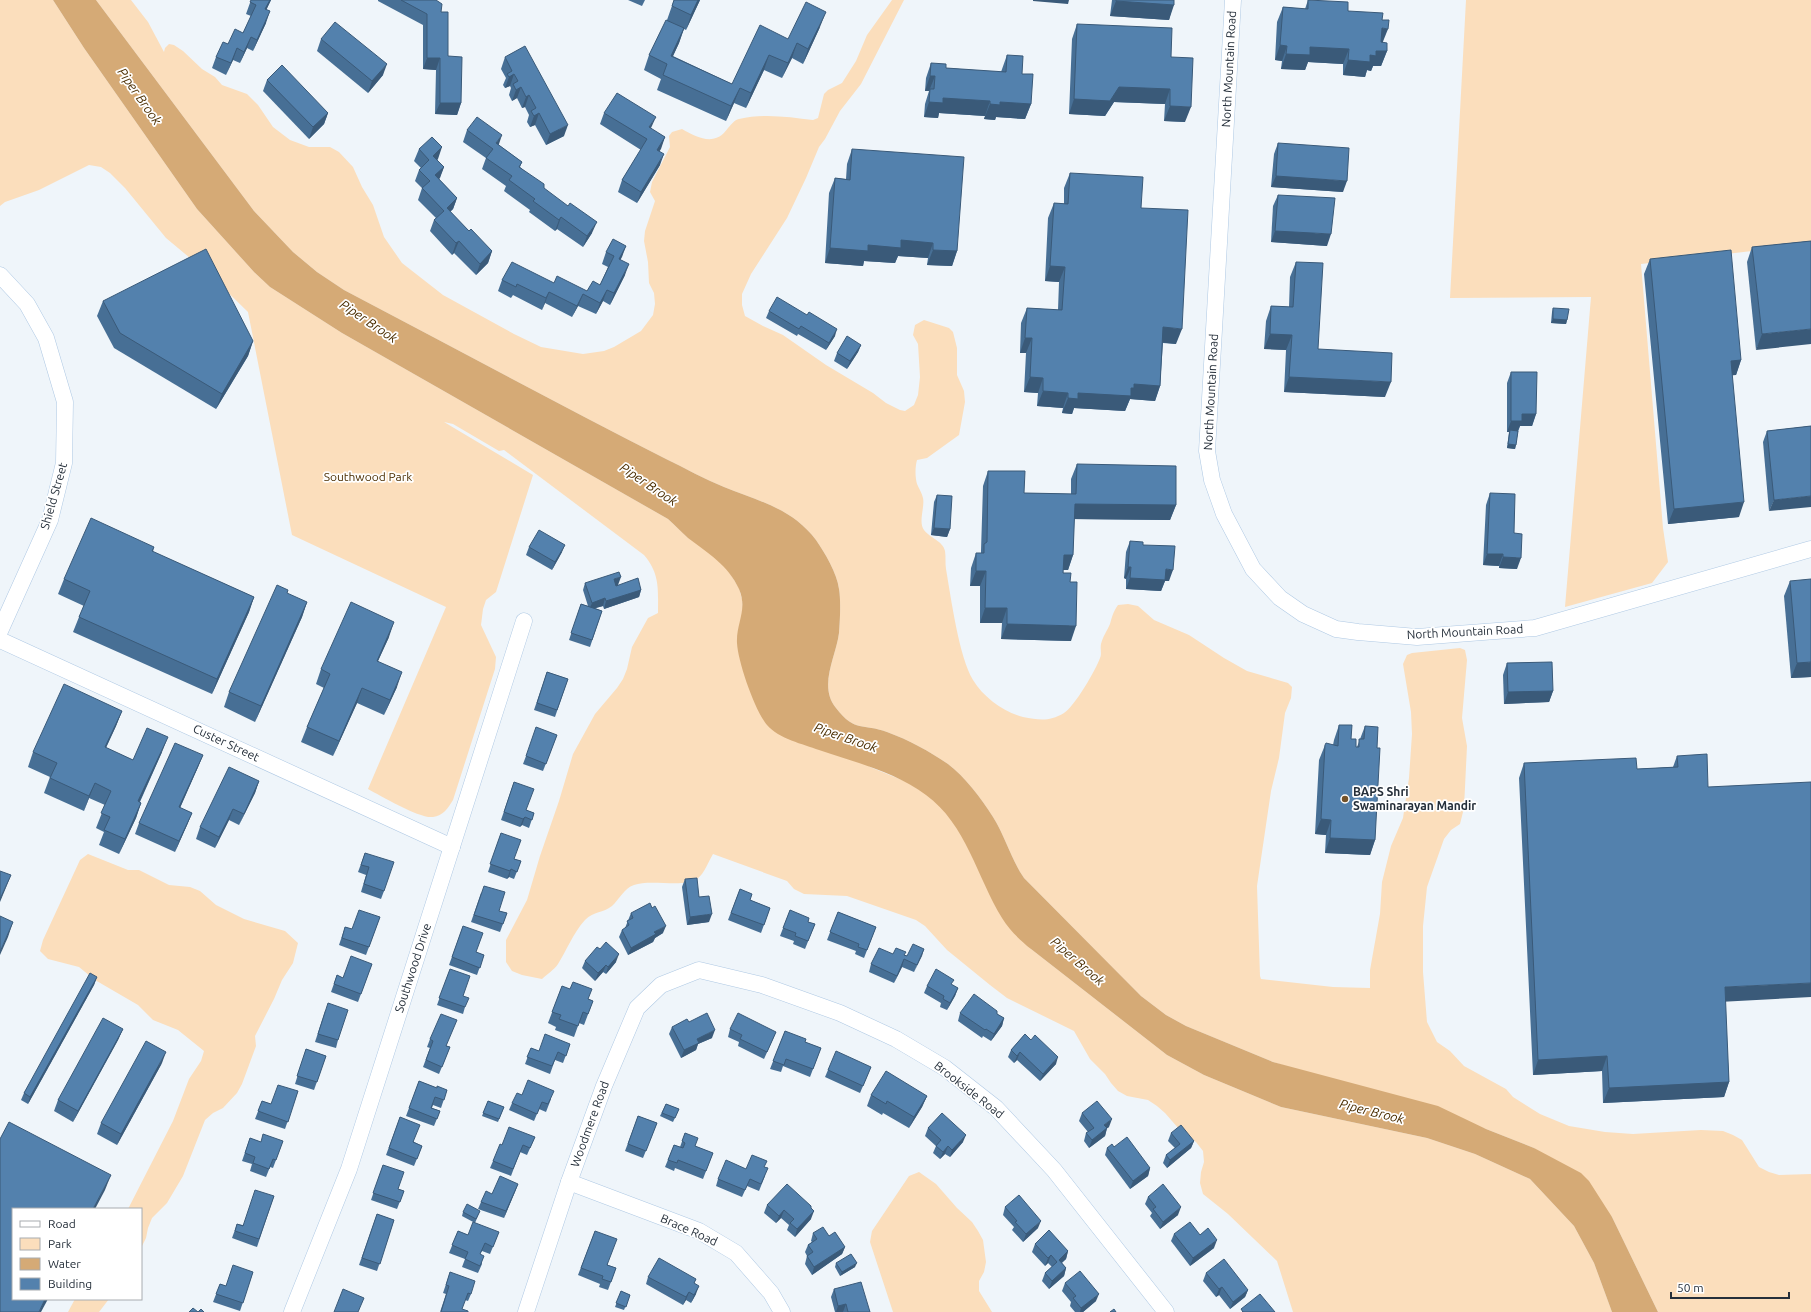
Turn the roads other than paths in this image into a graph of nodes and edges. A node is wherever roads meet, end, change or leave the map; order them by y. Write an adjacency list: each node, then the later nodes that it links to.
1 (1233, 0): 3 (street, North Mountain Road)
2 (0, 274): 5 (street, Shield Street)
3 (1811, 549)
4 (524, 621): 7 (street, Southwood Drive)
5 (0, 631)
6 (0, 640): 7 (street, Custer Street)
7 (452, 847): 10 (street, Southwood Drive)
8 (699, 970): 9 (street, Woodmere Road); 13 (street, Brookside Road)
9 (569, 1182): 11 (street, Woodmere Road); 12 (street, Brace Road)
10 (292, 1312)
11 (526, 1312)
12 (782, 1312)
13 (1166, 1312)

